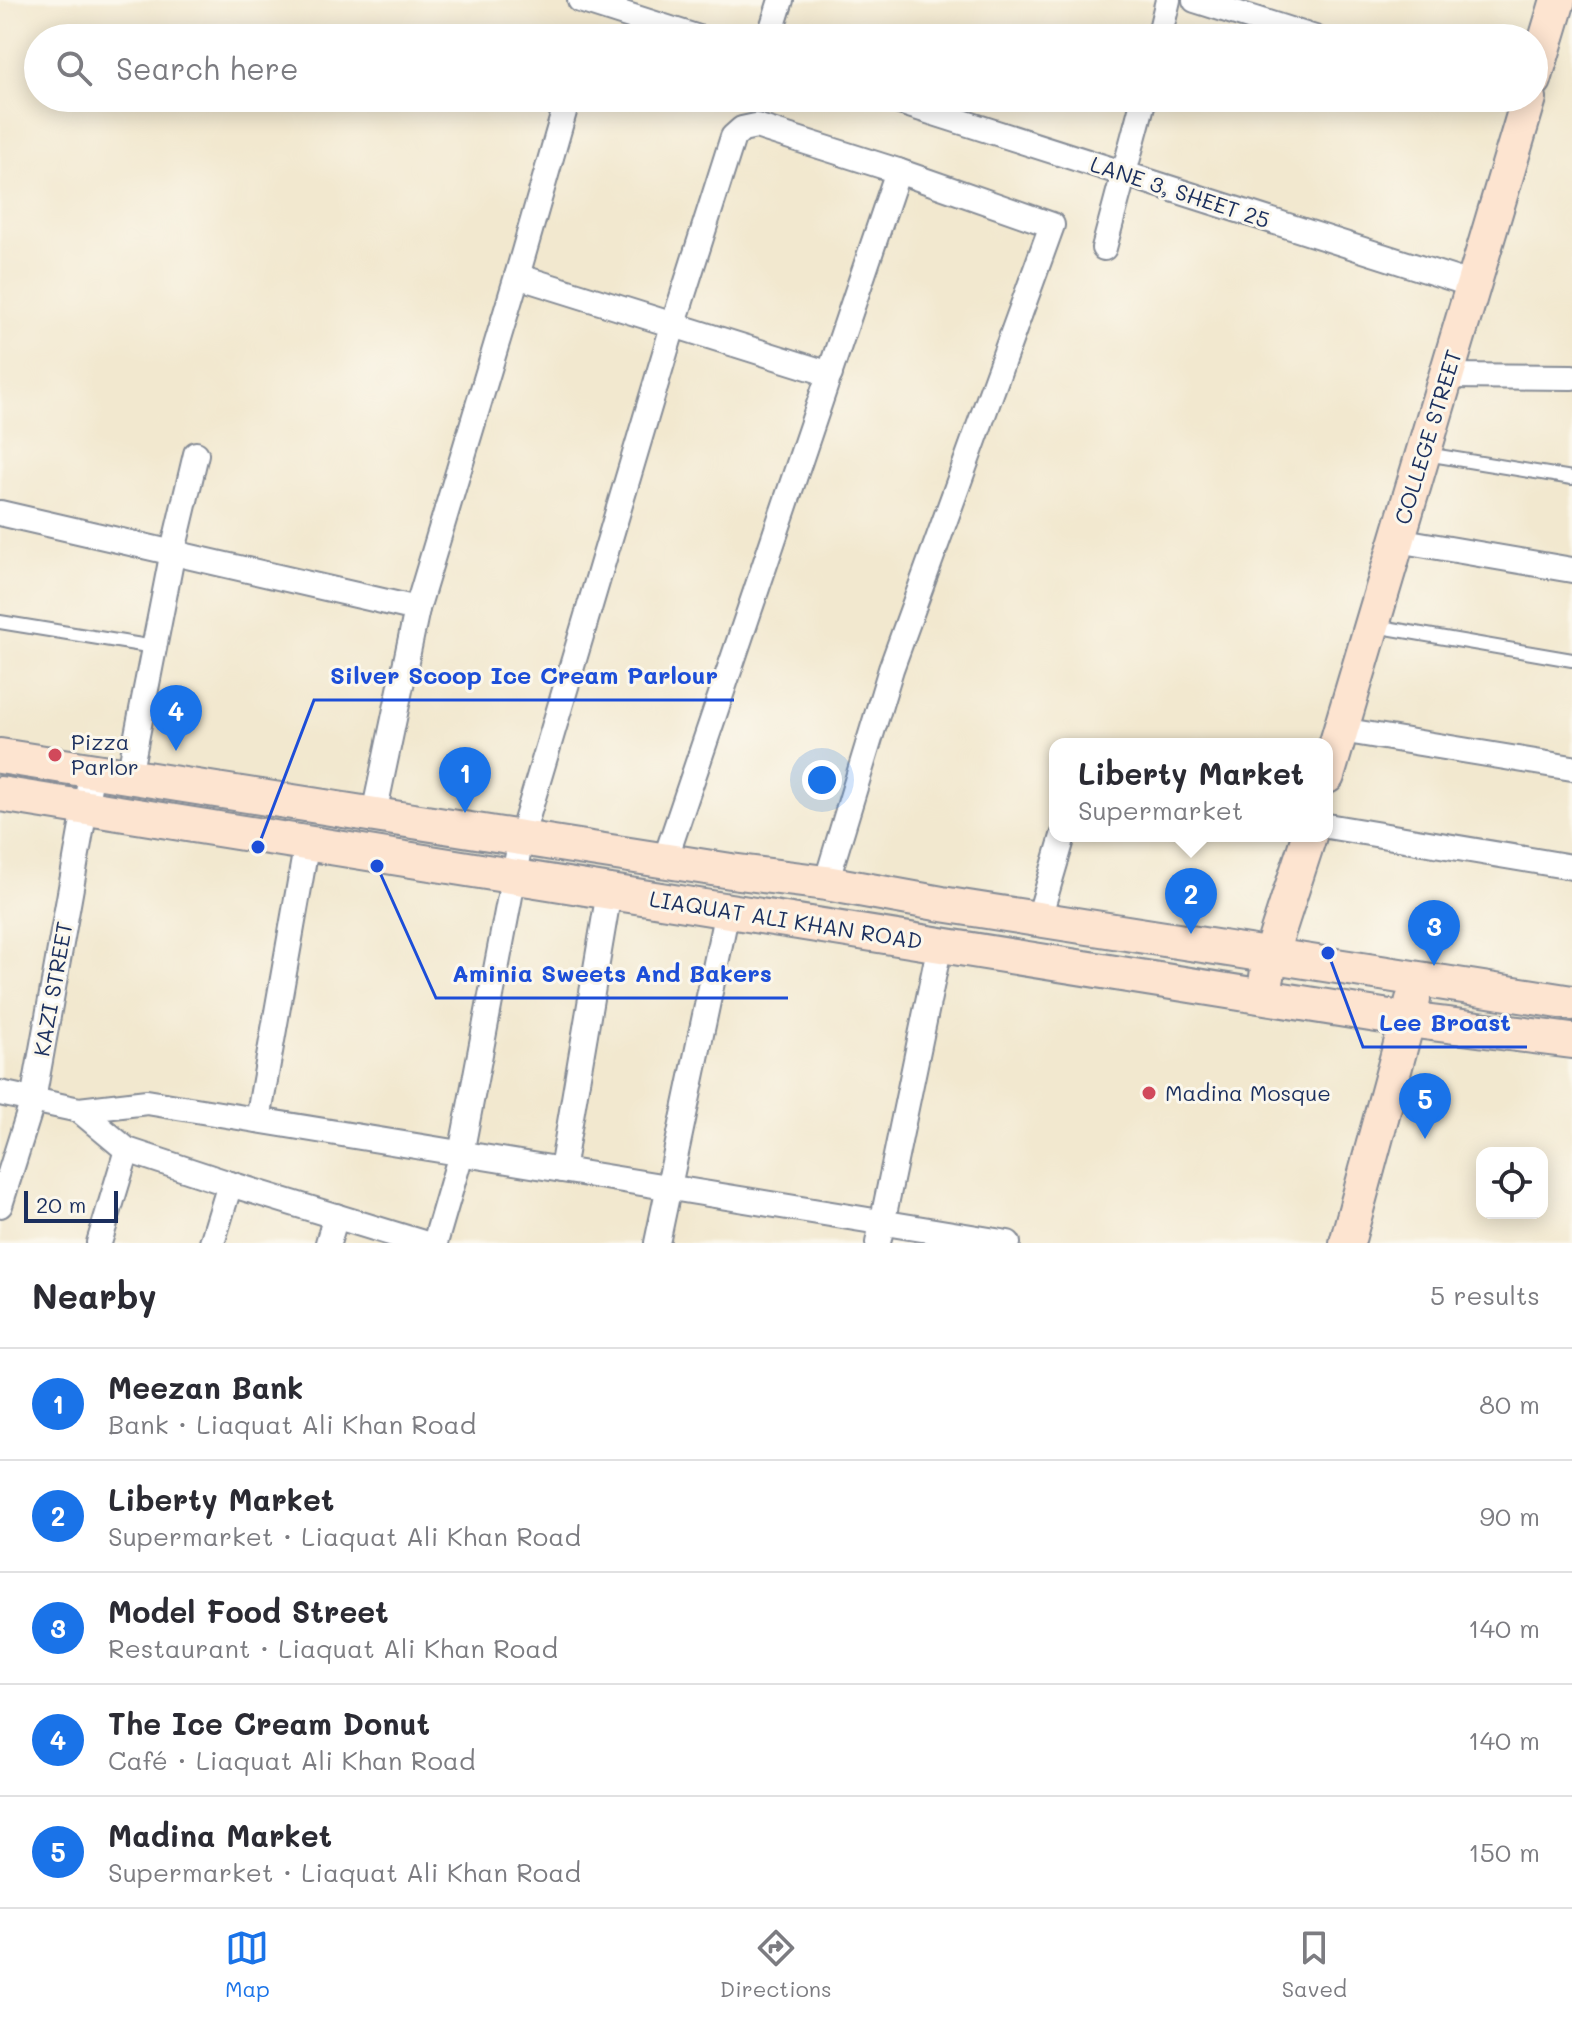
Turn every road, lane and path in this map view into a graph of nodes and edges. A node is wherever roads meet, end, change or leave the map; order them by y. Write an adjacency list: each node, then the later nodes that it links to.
1 (580, 0): 6 (street)
2 (781, 0): 7 (street)
3 (1168, 0): 8 (street)
4 (1195, 0): 9 (street)
5 (1561, 12): 10 (main road, COLLEGE STREET)
6 (655, 24)
7 (773, 24)
8 (1162, 24)
9 (1271, 24)
10 (1548, 40)
11 (564, 112): 18 (street)
12 (931, 112): 16 (street, LANE 3, SHEET 25)
13 (1140, 112): 16 (street)
14 (1519, 112): 19 (main road, COLLEGE STREET)
15 (898, 171): 20 (street); 21 (street); 53 (street)
16 (1125, 174): 17 (street); 19 (street, LANE 3, SHEET 25)
17 (1104, 248)
18 (517, 276): 20 (street); 31 (street)
19 (1473, 285): 22 (main road, COLLEGE STREET)
20 (673, 326): 21 (street); 46 (street)
21 (830, 374): 50 (street)
22 (1446, 376): 23 (street); 24 (main road, COLLEGE STREET)
23 (1572, 377)
24 (1423, 453): 26 (lane); 28 (main road, COLLEGE STREET)
25 (196, 454): 29 (street)
26 (1572, 478)
27 (0, 513): 29 (street)
28 (1397, 540): 30 (street); 33 (main road, COLLEGE STREET)
29 (173, 551): 31 (street); 34 (street)
30 (1572, 570)
31 (417, 609): 44 (street)
32 (0, 622): 34 (lane)
33 (1372, 625): 35 (lane); 36 (main road, COLLEGE STREET)
34 (154, 647): 41 (street)
35 (1572, 660)
36 (1341, 730): 38 (main road, COLLEGE STREET); 39 (street)
37 (0, 756): 40 (main road, LIAQUAT ALI KHAN ROAD)
38 (1333, 756)
39 (1572, 768)
40 (92, 770): 41 (main road, LIAQUAT ALI KHAN ROAD); 43 (street, KAZI STREET)
41 (129, 776): 44 (main road, LIAQUAT ALI KHAN ROAD)
42 (0, 794): 43 (main road, LIAQUAT ALI KHAN ROAD)
43 (85, 807): 47 (main road, LIAQUAT ALI KHAN ROAD); 65 (street, KAZI STREET)
44 (374, 814): 46 (main road, LIAQUAT ALI KHAN ROAD)
45 (1333, 827): 51 (street)
46 (521, 838): 50 (main road, LIAQUAT ALI KHAN ROAD); 52 (street)
47 (307, 842): 52 (main road, LIAQUAT ALI KHAN ROAD); 67 (street)
48 (1061, 842): 56 (street)
49 (1307, 842): 58 (main road)
50 (665, 860): 53 (main road, LIAQUAT ALI KHAN ROAD)
51 (1572, 867)
52 (515, 876): 54 (main road, LIAQUAT ALI KHAN ROAD); 69 (street)
53 (826, 883): 56 (main road, LIAQUAT ALI KHAN ROAD)
54 (609, 892): 55 (main road, LIAQUAT ALI KHAN ROAD); 70 (street)
55 (727, 911): 57 (main road, LIAQUAT ALI KHAN ROAD); 72 (street)
56 (1039, 918): 58 (main road, LIAQUAT ALI KHAN ROAD)
57 (940, 944): 60 (main road, LIAQUAT ALI KHAN ROAD); 75 (street)
58 (1270, 956): 59 (main road, LIAQUAT ALI KHAN ROAD); 60 (main road)
59 (1418, 979): 61 (main road, LIAQUAT ALI KHAN ROAD); 62 (main road)
60 (1264, 995): 62 (main road, LIAQUAT ALI KHAN ROAD)
61 (1572, 1003)
62 (1408, 1020): 63 (main road, LIAQUAT ALI KHAN ROAD); 83 (main road)
63 (1572, 1041)
64 (0, 1093): 65 (street)
65 (33, 1100): 66 (street); 73 (street, KAZI STREET)
66 (79, 1110): 67 (street); 68 (street)
67 (258, 1120): 69 (street)
68 (127, 1150): 71 (street); 76 (street)
69 (461, 1154): 70 (street); 80 (street)
70 (562, 1170): 72 (street)
71 (230, 1184): 74 (street); 77 (street)
72 (671, 1188): 75 (street); 81 (street)
73 (0, 1205)
74 (336, 1216): 78 (street); 79 (street)
75 (880, 1233): 82 (street)
76 (99, 1243)
77 (212, 1243)
78 (328, 1243)
79 (423, 1243)
80 (435, 1243)
81 (657, 1243)
82 (1008, 1243)
83 (1347, 1243)

